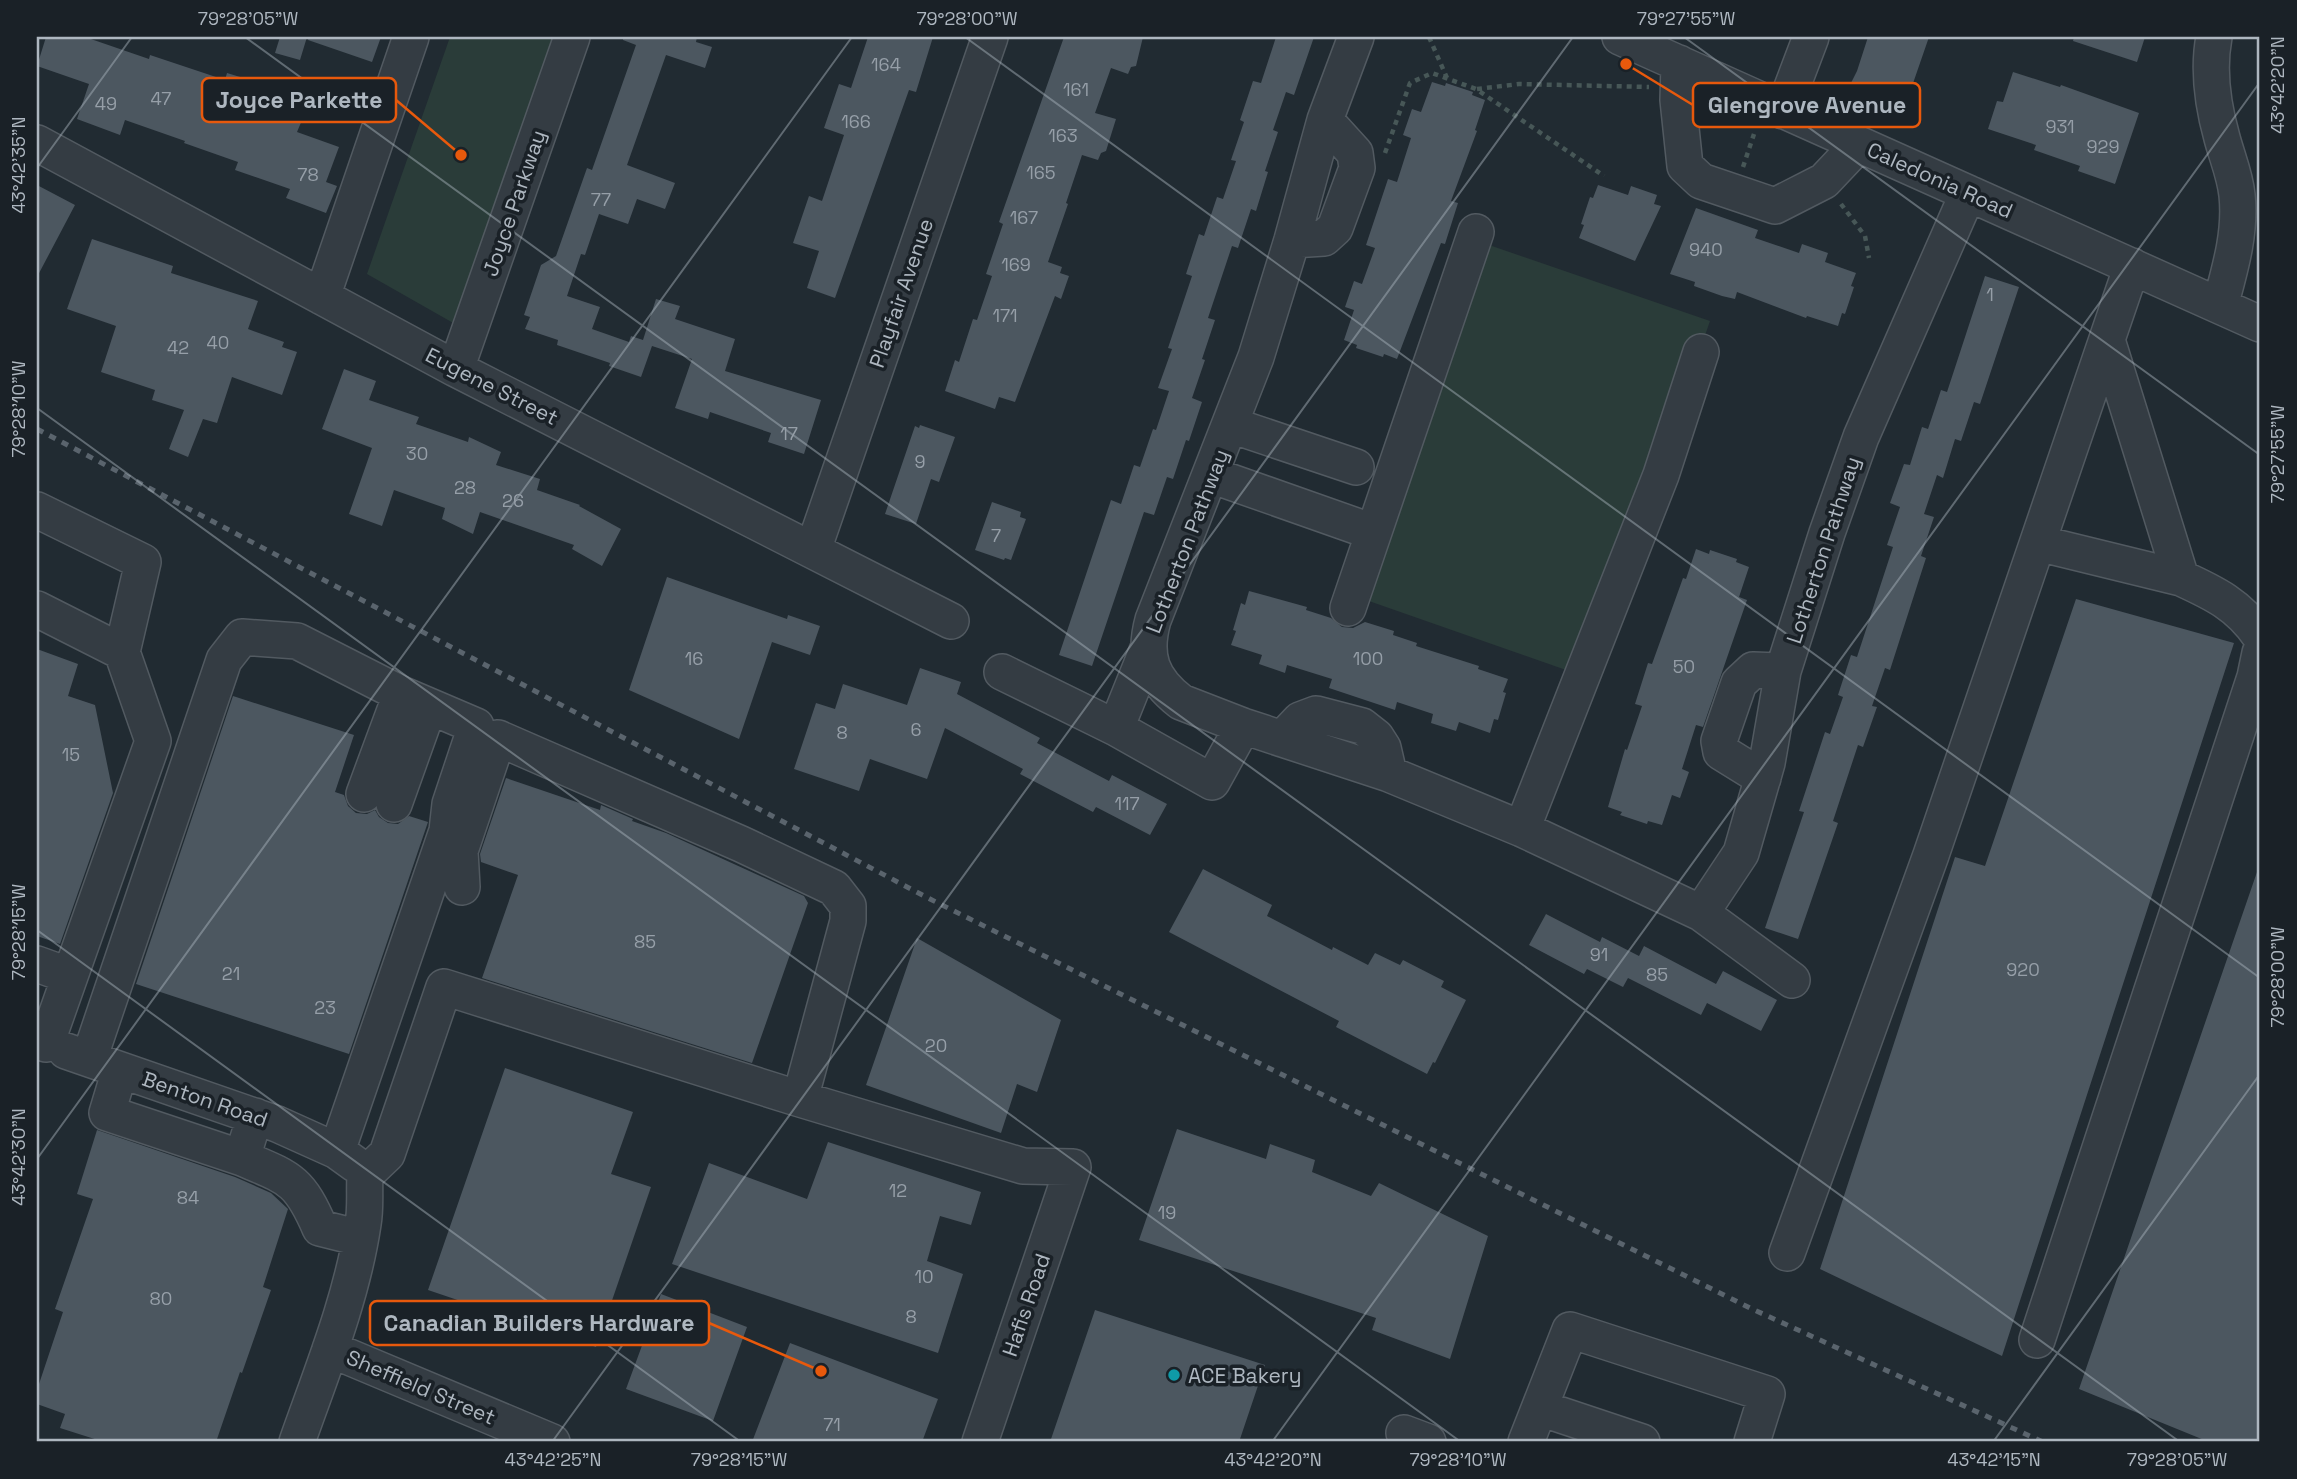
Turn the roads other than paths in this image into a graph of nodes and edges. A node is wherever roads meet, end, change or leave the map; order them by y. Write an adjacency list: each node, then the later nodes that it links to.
1 (411, 37): 15 (street)
2 (572, 37): 20 (street, Joyce Parkway)
3 (990, 37): 27 (street, Playfair Avenue)
4 (1356, 37): 21 (street, Lotherton Pathway)
5 (1620, 37): 8 (street, Caledonia Road)
6 (1811, 37): 9 (street)
7 (2214, 37): 16 (street)
8 (1679, 63): 9 (street, Caledonia Road); 11 (street)
9 (1783, 111): 11 (street, Caledonia Road)
10 (37, 143): 15 (street, Eugene Street)
11 (1859, 144): 12 (street, Caledonia Road)
12 (1968, 192): 14 (street, Caledonia Road); 36 (street, Lotherton Pathway)
13 (1476, 232): 25 (street)
14 (2132, 266): 16 (street, Caledonia Road); 18 (street)
15 (322, 297): 20 (street, Eugene Street)
16 (2220, 306): 17 (street, Caledonia Road)
17 (2260, 324)
18 (2107, 340): 26 (street); 28 (street)
19 (1702, 352): 43 (street)
20 (456, 369): 27 (street, Eugene Street)
21 (1231, 425): 22 (street); 23 (street, Lotherton Pathway)
22 (1356, 467)
23 (1211, 475): 25 (street); 33 (street, Lotherton Pathway)
24 (37, 510): 34 (street)
25 (1373, 532): 29 (street)
26 (2038, 543): 28 (street); 57 (street)
27 (813, 550): 31 (street, Eugene Street)
28 (2181, 578): 32 (street)
29 (1348, 608)
30 (37, 609): 34 (street)
31 (951, 621)
32 (2260, 636)
33 (1147, 651): 39 (street, Lotherton Pathway); 40 (street)
34 (121, 652): 47 (street)
35 (2260, 653): 58 (street)
36 (1783, 671): 41 (street, Lotherton Pathway); 41 (street)
37 (1002, 672): 40 (street)
38 (415, 700): 42 (street); 50 (street); 53 (street)
39 (1243, 726): 40 (street); 43 (street, Lotherton Pathway)
40 (1116, 728)
41 (1763, 778): 45 (street, Lotherton Pathway)
42 (379, 799)
43 (1522, 830): 45 (street, Lotherton Pathway)
44 (462, 887): 51 (street)
45 (1701, 913): 48 (street, Lotherton Pathway)
46 (37, 964): 47 (street)
47 (71, 975): 49 (street)
48 (1792, 981)
49 (41, 1042): 50 (street, Benton Road)
50 (104, 1064): 52 (street, Benton Road); 54 (street)
51 (800, 1099): 55 (street); 63 (street, Hafis Road)
52 (255, 1116): 53 (street, Benton Road); 54 (street)
53 (337, 1151): 55 (street, Benton Road)
54 (242, 1158): 56 (street)
55 (365, 1175): 56 (street)
56 (360, 1238): 59 (street)
57 (1787, 1253)
58 (2037, 1340)
59 (330, 1349): 61 (street); 62 (street, Sheffield Street)
60 (1539, 1408): 64 (street); 65 (street); 66 (street)
61 (297, 1442)
62 (552, 1442)
63 (979, 1442)
64 (1526, 1442)
65 (1642, 1442)
66 (1752, 1442)

